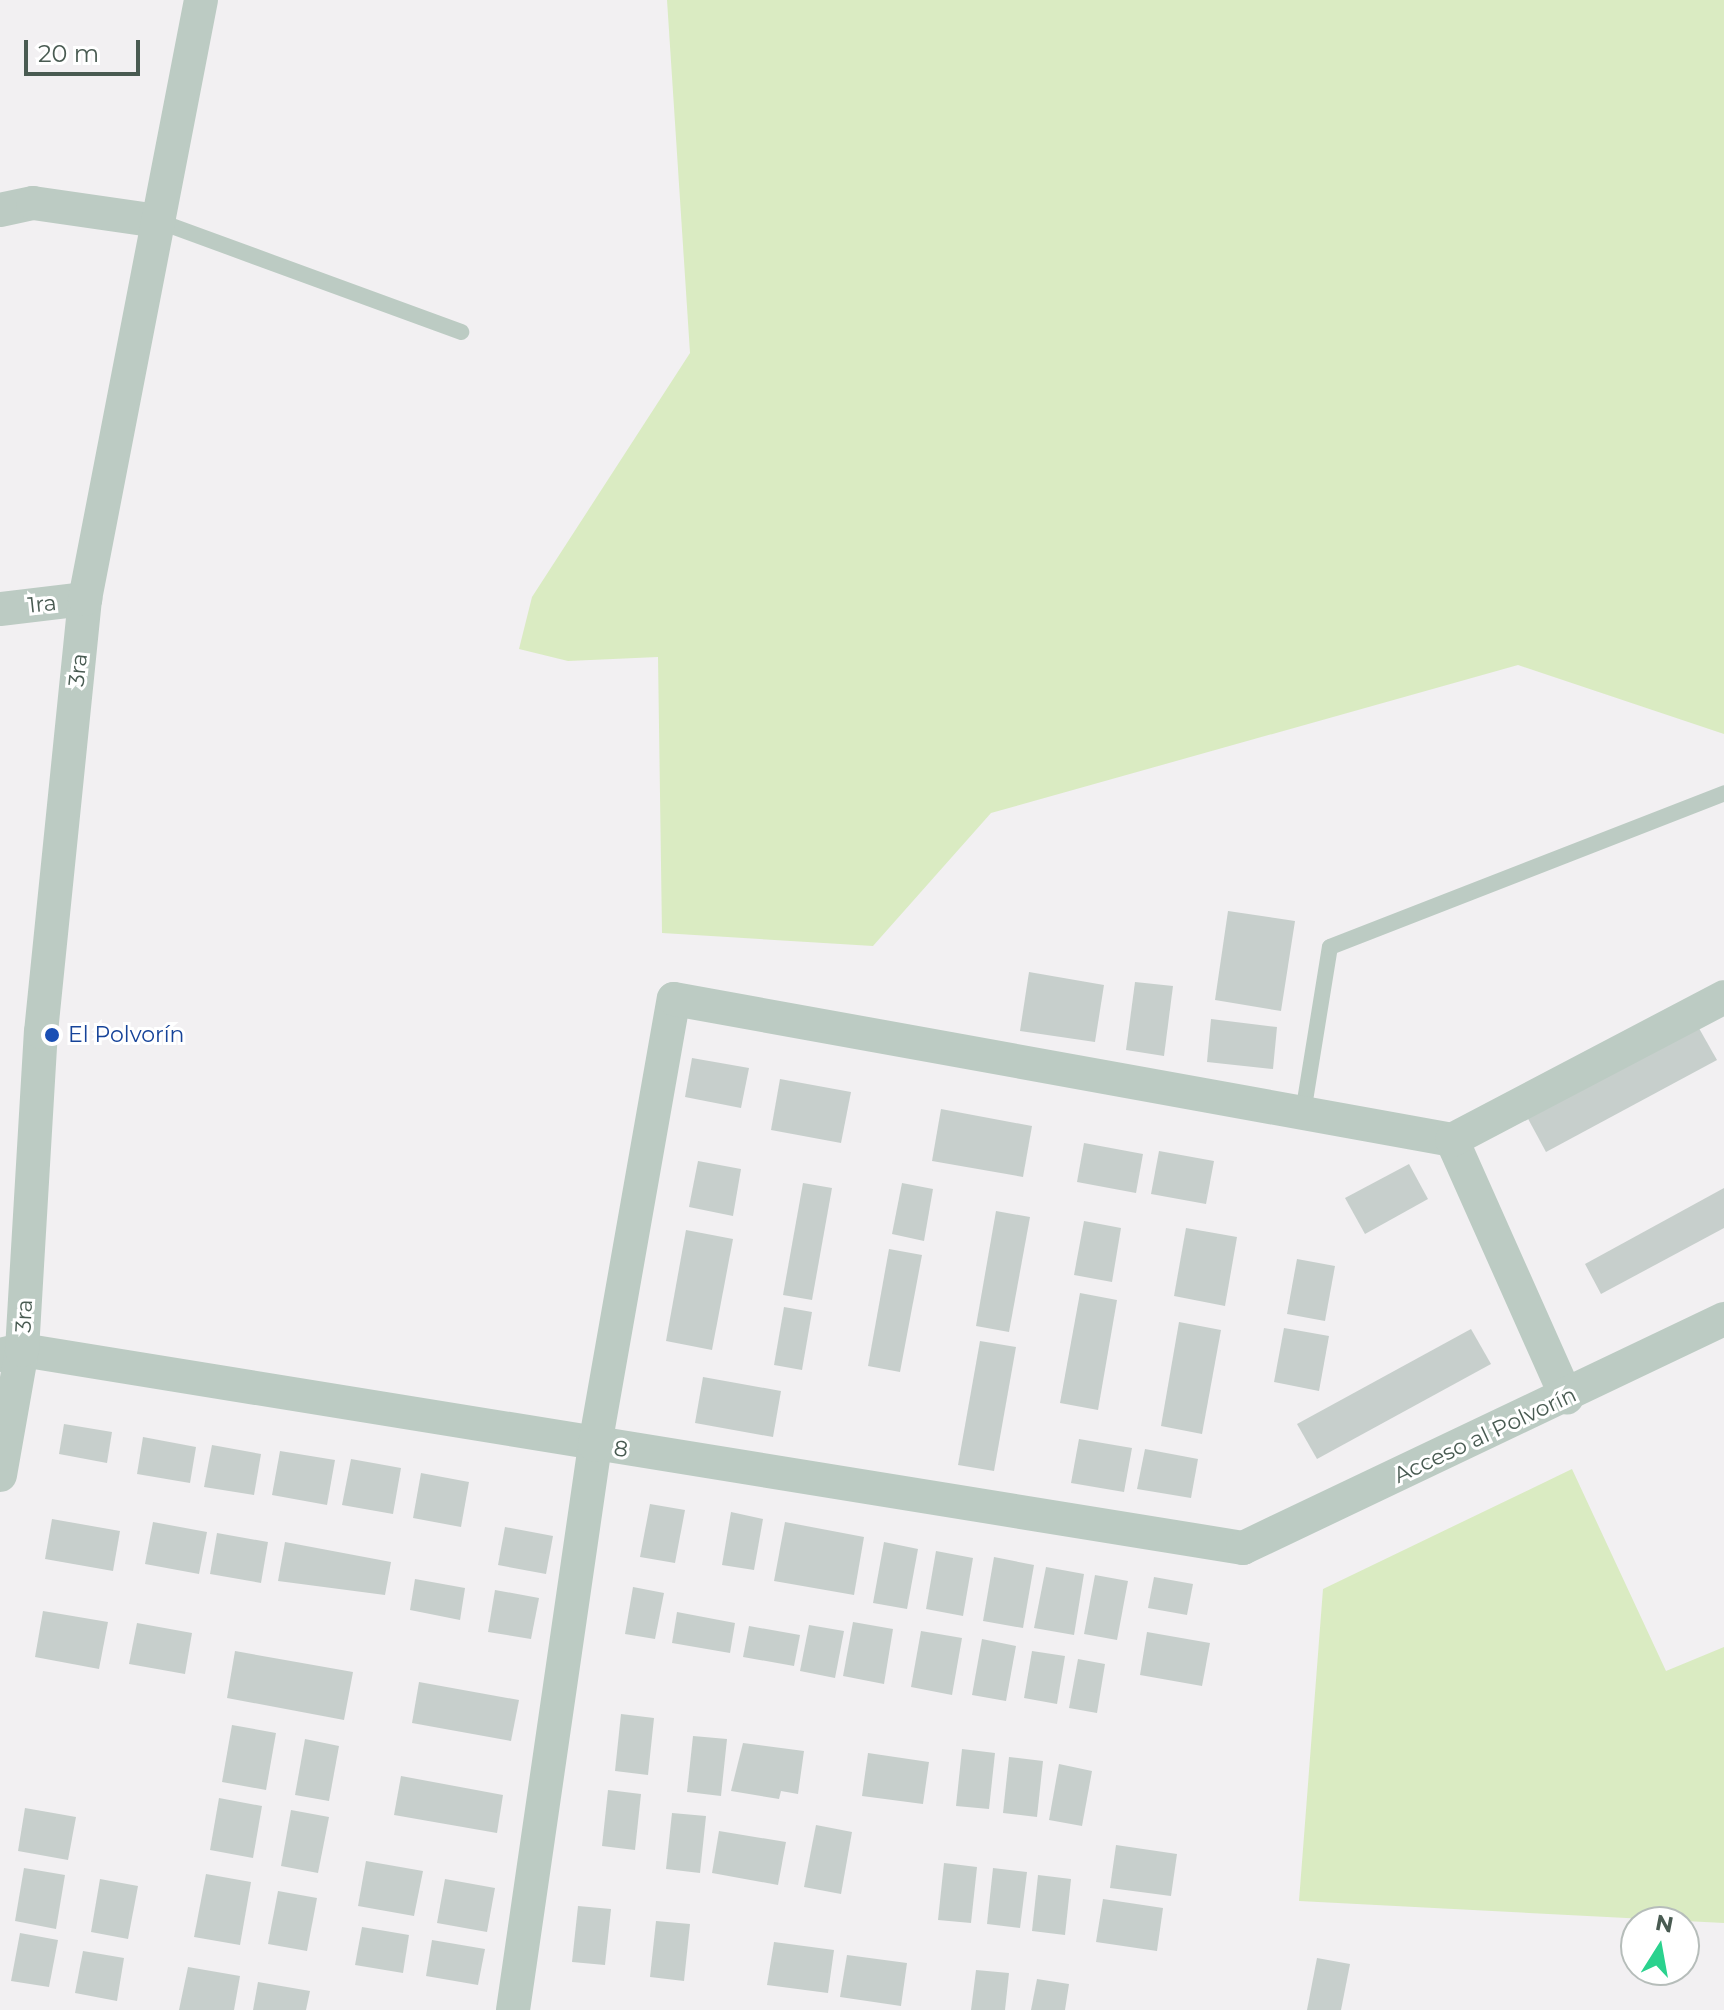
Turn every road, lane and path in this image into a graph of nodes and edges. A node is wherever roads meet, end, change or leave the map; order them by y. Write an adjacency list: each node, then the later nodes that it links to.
1 (201, 0): 3 (street, 3ra)
2 (0, 210): 3 (street)
3 (158, 221): 4 (lane); 5 (street, 3ra)
4 (461, 332)
5 (85, 599): 6 (street, 1ra); 12 (street, 3ra)
6 (0, 609)
7 (1724, 793): 9 (lane)
8 (1724, 997): 10 (street)
9 (1303, 1113): 10 (street); 14 (street)
10 (1452, 1140): 13 (street)
11 (1724, 1319): 13 (street, Acceso al Polvorín)
12 (11, 1353): 14 (street, 8); 15 (street)
13 (1567, 1398): 16 (street, Acceso al Polvorín)
14 (595, 1445): 16 (street, 8); 17 (street)
15 (0, 1475)
16 (1243, 1548)
17 (513, 2010)

